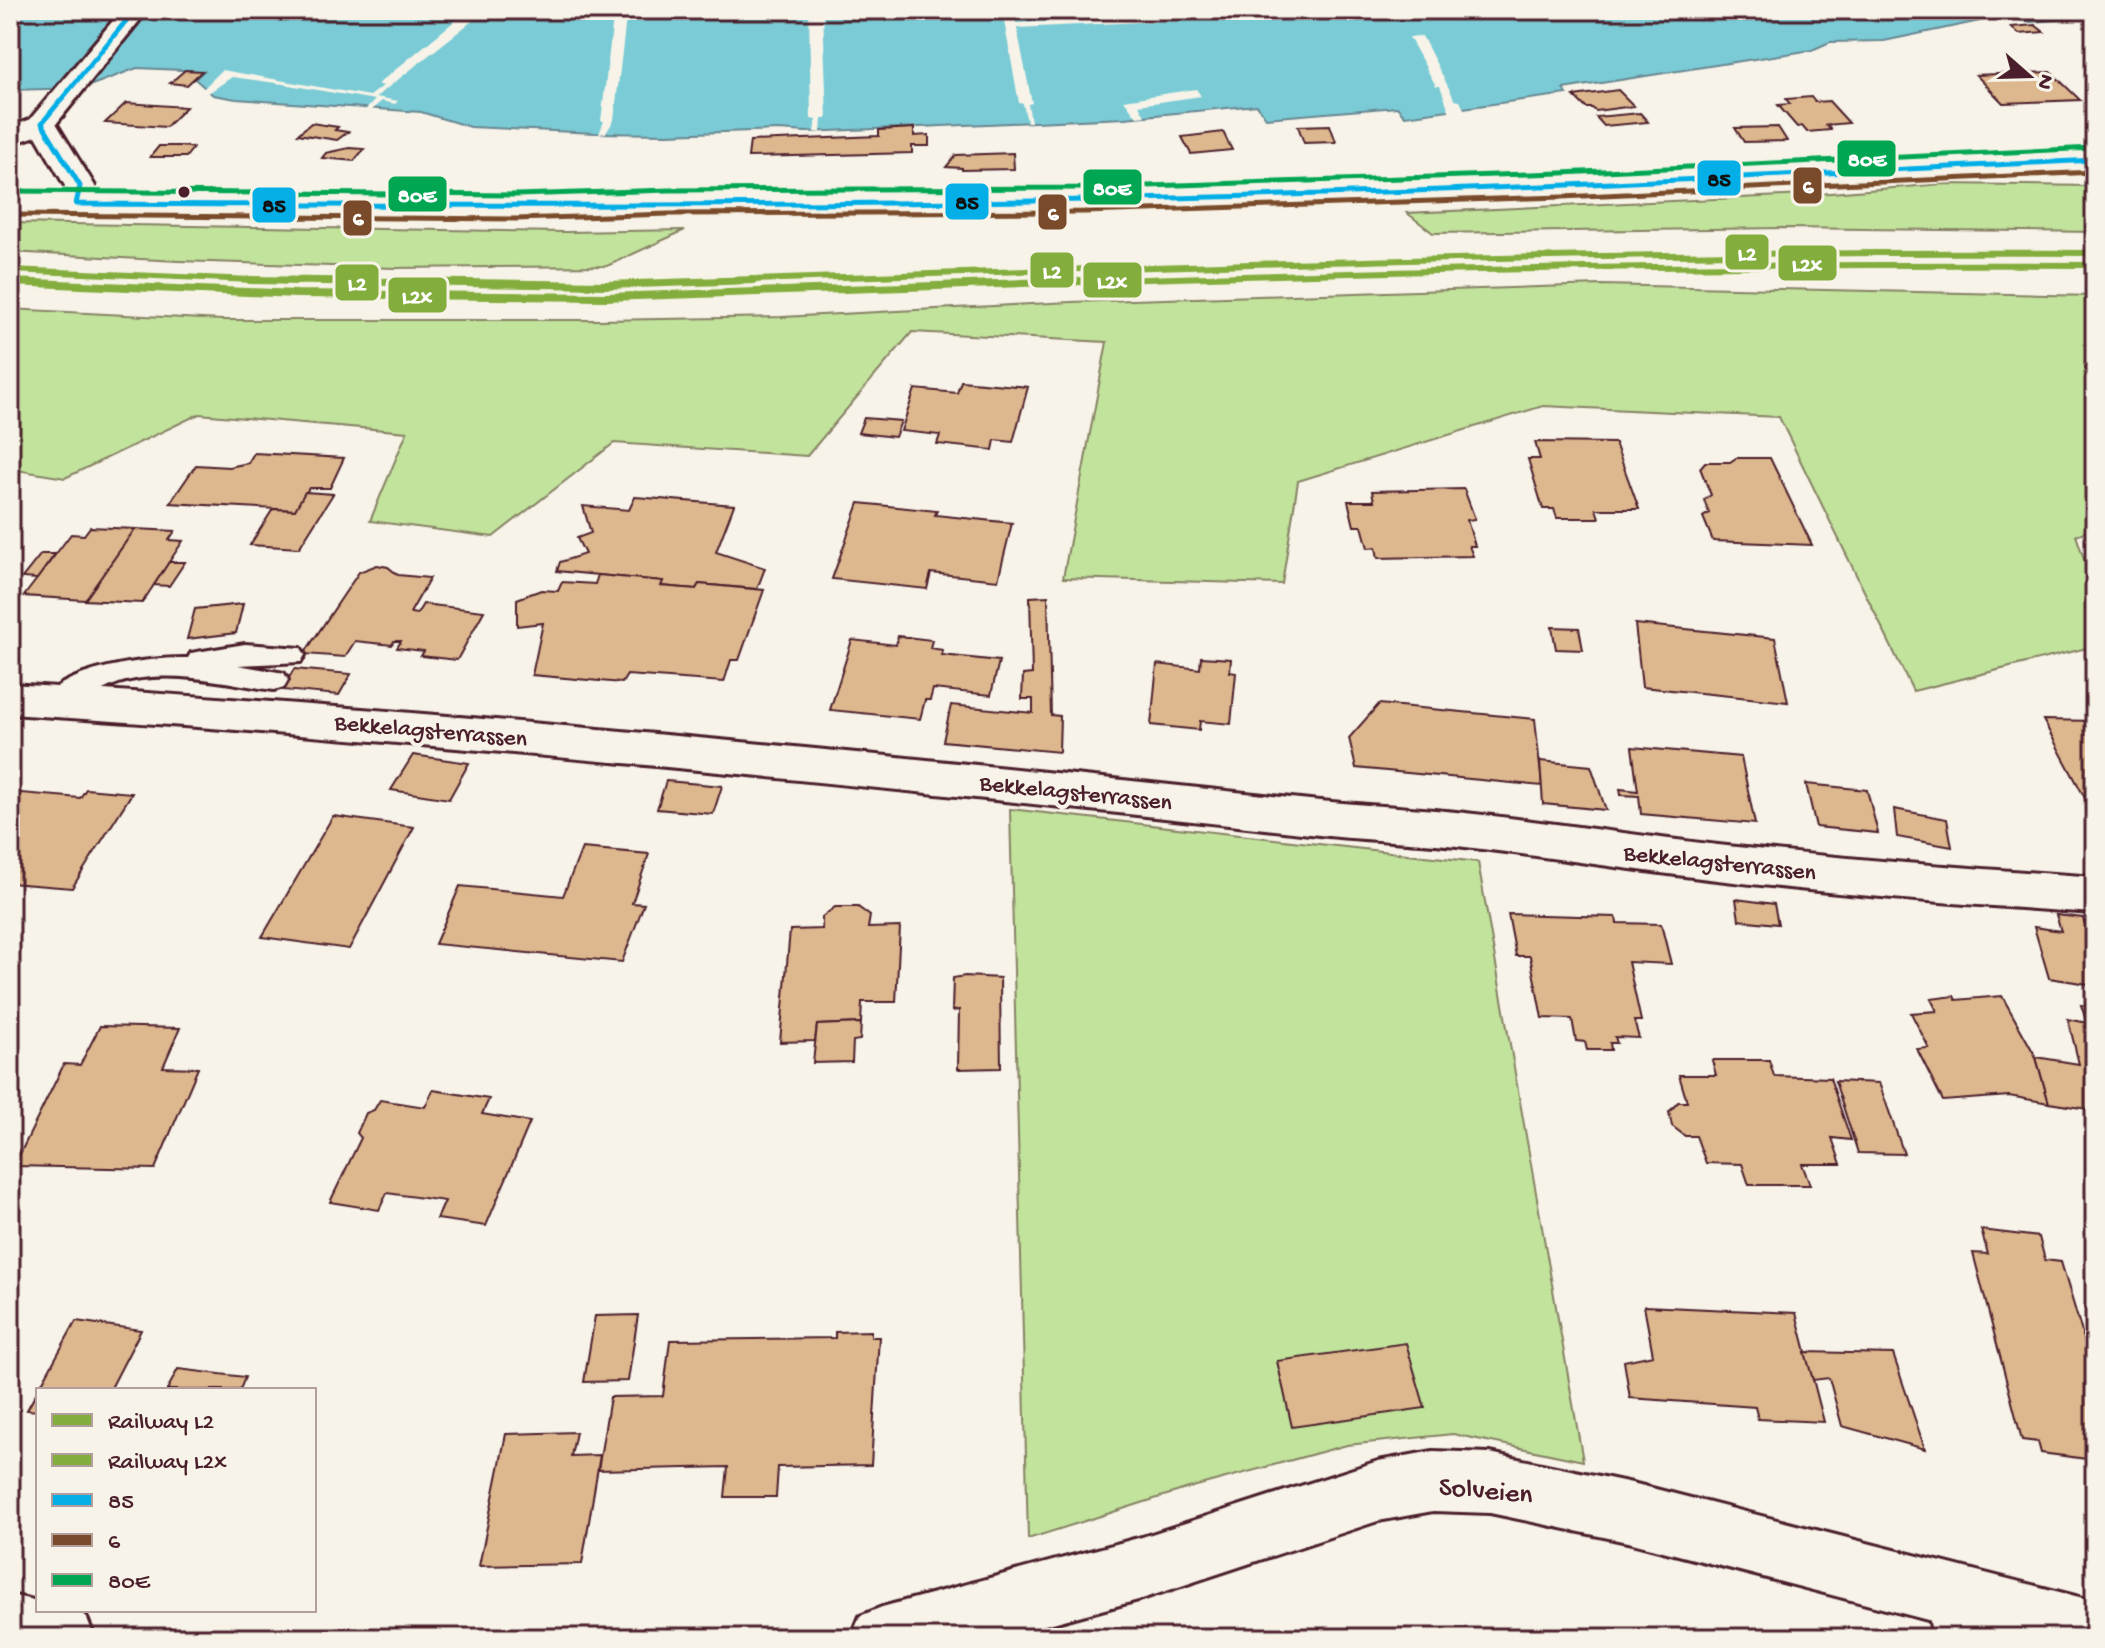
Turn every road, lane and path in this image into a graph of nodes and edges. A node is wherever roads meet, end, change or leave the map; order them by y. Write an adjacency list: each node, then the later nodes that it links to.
1 (135, 10): 2 (main road)
2 (48, 115): 3 (main road); 6 (main road)
3 (10, 137)
4 (2095, 160): 6 (main road)
5 (10, 184): 6 (main road)
6 (78, 195): 7 (main road)
7 (10, 203)
8 (291, 655): 9 (lane)
9 (172, 667): 10 (lane); 12 (lane)
10 (274, 680)
11 (10, 699): 12 (main road, Bekkelagsterrassen)
12 (56, 702): 13 (main road, Bekkelagsterrassen)
13 (2095, 895)
14 (1951, 1617): 16 (main road, Solveien); 18 (main road, Solveien)
15 (10, 1626): 17 (main road)
16 (2095, 1632)
17 (64, 1638)
18 (882, 1638)

